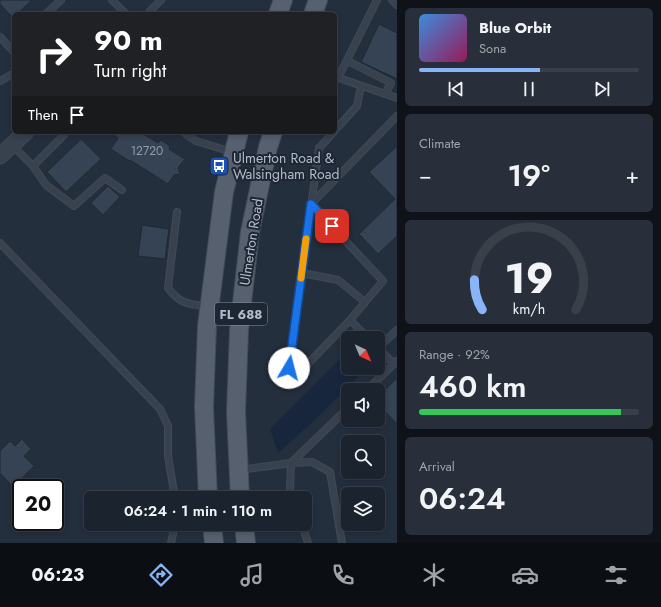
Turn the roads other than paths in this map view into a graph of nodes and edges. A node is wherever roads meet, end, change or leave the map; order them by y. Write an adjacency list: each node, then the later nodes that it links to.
1 (61, 0): 9 (lane)
2 (112, 0): 10 (lane)
3 (161, 0): 11 (lane)
4 (284, 0): 12 (main road)
5 (318, 0): 13 (main road)
6 (377, 0): 16 (lane)
7 (392, 0): 8 (lane)
8 (397, 5)
9 (48, 12)
10 (124, 12)
11 (149, 12)
12 (279, 12)
13 (314, 12)
14 (0, 37): 15 (lane)
15 (12, 50)
16 (348, 61): 18 (lane); 21 (lane)
17 (12, 74): 19 (lane)
18 (337, 78): 20 (lane)
19 (0, 81)
20 (361, 86): 21 (lane); 24 (lane)
21 (386, 94): 22 (lane)
22 (397, 98)
23 (397, 116): 36 (lane)
24 (337, 128)
25 (24, 134): 31 (street)
26 (64, 134): 34 (lane)
27 (186, 134): 32 (lane)
28 (239, 134): 32 (main road, FL 688)
29 (272, 134): 51 (main road, Ulmerton Road / FL 688)
30 (331, 134): 36 (lane)
31 (12, 145): 33 (street); 34 (lane)
32 (234, 153): 41 (main road, FL 688)
33 (0, 156)
34 (33, 166): 35 (lane)
35 (122, 190)
36 (311, 204): 39 (lane); 40 (lane)
37 (177, 212): 41 (lane)
38 (0, 243): 52 (lane)
39 (302, 273): 40 (lane); 42 (lane)
40 (365, 302): 42 (lane)
41 (209, 307): 53 (main road, FL 688)
42 (350, 320): 44 (lane)
43 (397, 330): 45 (lane)
44 (361, 331)
45 (385, 341)
46 (385, 354): 47 (lane)
47 (396, 363): 48 (lane)
48 (375, 383)
49 (341, 415): 50 (lane)
50 (291, 463): 51 (lane); 55 (lane); 64 (lane)
51 (239, 470): 54 (main road, Ulmerton Road / FL 688)
52 (174, 491)
53 (208, 491)
54 (240, 491)
55 (290, 491)
56 (174, 531): 60 (lane)
57 (213, 531): 61 (main road)
58 (245, 531): 62 (main road)
59 (304, 531): 63 (lane)
60 (171, 543)
61 (214, 543)
62 (246, 543)
63 (308, 543)
64 (342, 543)

